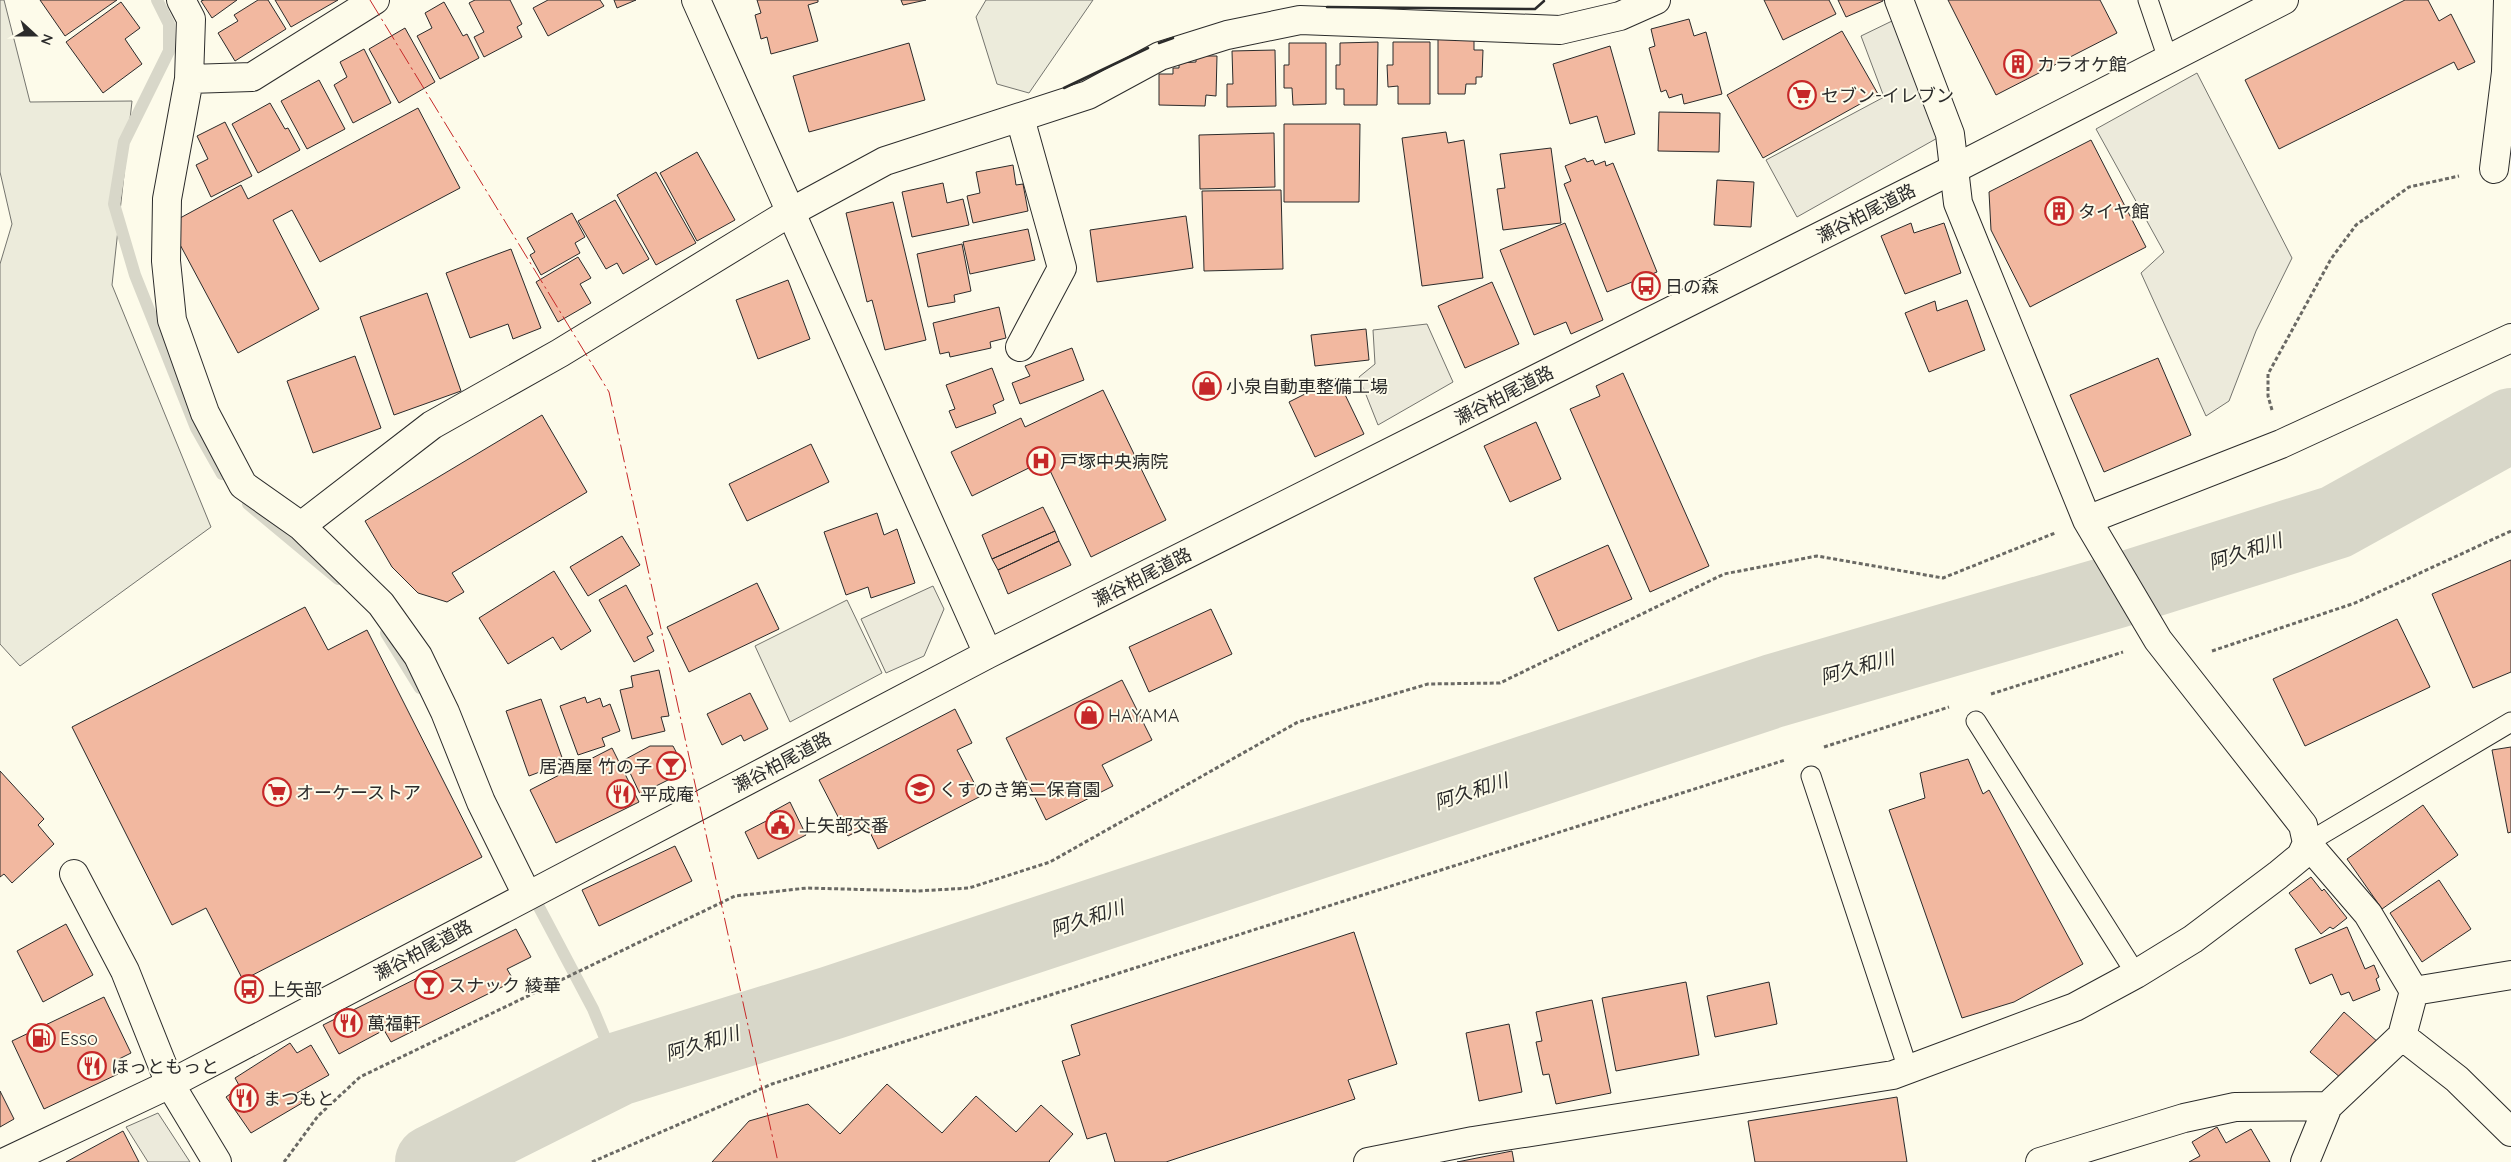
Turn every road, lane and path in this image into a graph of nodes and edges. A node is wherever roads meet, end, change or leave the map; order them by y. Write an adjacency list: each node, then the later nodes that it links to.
1 (181, 0): 10 (street)
2 (375, 0): 10 (street)
3 (696, 0): 14 (street)
4 (1656, 0): 11 (street)
5 (1899, 0): 12 (street)
6 (2148, 0): 9 (lane)
7 (2284, 0): 9 (street, 瀬谷柏尾道路)
8 (2508, 0): 13 (street)
9 (2168, 59): 12 (street, 瀬谷柏尾道路)
10 (189, 80): 19 (street)
11 (1020, 118): 14 (street); 16 (street)
12 (1954, 168): 18 (street); 22 (street, 瀬谷柏尾道路)
13 (2494, 169): 17 (path)
14 (789, 213): 19 (street); 22 (street)
15 (2511, 338): 17 (street)
16 (1020, 347)
17 (2281, 444): 18 (street)
18 (2087, 520): 21 (street); 44 (path)
19 (301, 526): 33 (street)
20 (2511, 531): 23 (path)
21 (2158, 640): 23 (street); 24 (path)
22 (988, 654): 33 (street, 瀬谷柏尾道路)
23 (2176, 664): 31 (street)
24 (1987, 695)
25 (1959, 704): 28 (path)
26 (1976, 721): 34 (lane)
27 (2511, 722): 31 (lane)
28 (1816, 750)
29 (1788, 759): 45 (path)
30 (1811, 776): 38 (lane)
31 (2307, 843): 34 (street); 36 (street)
32 (74, 874): 39 (street)
33 (527, 895): 39 (street, 瀬谷柏尾道路)
34 (2136, 974): 38 (street)
35 (2511, 975): 36 (street)
36 (2414, 991): 37 (street)
37 (2402, 1036): 40 (street); 41 (street)
38 (1908, 1070): 46 (street)
39 (170, 1084): 42 (street, 瀬谷柏尾道路); 43 (street)
40 (2328, 1106): 47 (street); 48 (street)
41 (2511, 1132)
42 (5, 1162)
43 (218, 1162)
44 (284, 1162)
45 (592, 1162)
46 (1368, 1162)
47 (2040, 1162)
48 (2305, 1162)

